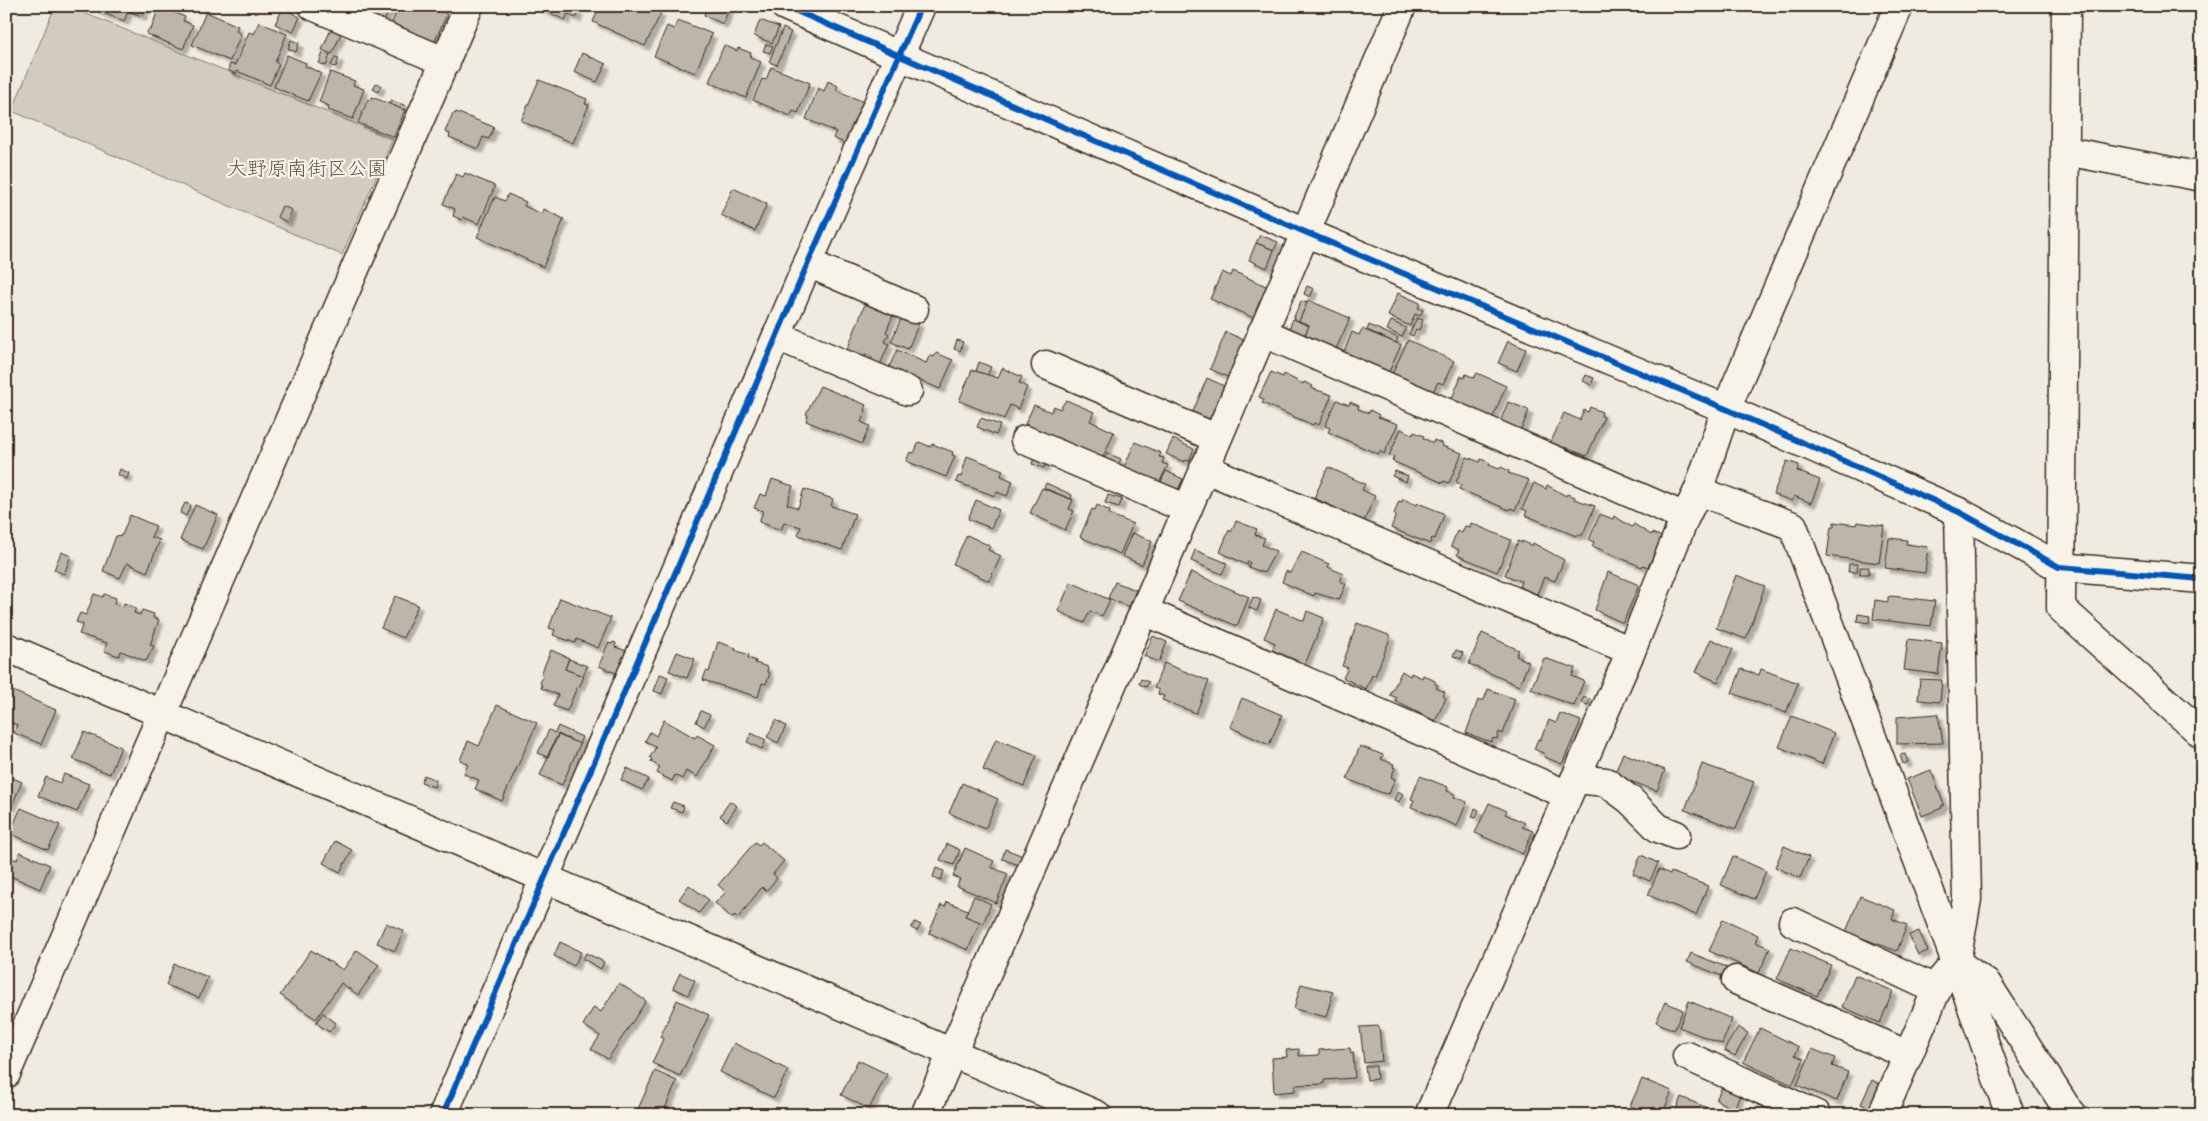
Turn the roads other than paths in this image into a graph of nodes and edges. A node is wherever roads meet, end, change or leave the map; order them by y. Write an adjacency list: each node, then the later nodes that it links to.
1 (313, 6): 9 (street)
2 (469, 6): 9 (street)
3 (784, 6): 8 (street)
4 (922, 6): 8 (street)
5 (1402, 6): 12 (street)
6 (1899, 6): 19 (street)
7 (2066, 6): 10 (street)
8 (900, 55): 12 (street); 13 (street)
9 (446, 62): 32 (street)
10 (2066, 151): 11 (street); 27 (street)
11 (2202, 177)
12 (1305, 232): 15 (street); 19 (street)
13 (808, 263): 14 (street); 16 (street)
14 (914, 309)
15 (1262, 332): 20 (street); 26 (street)
16 (778, 336): 18 (street); 36 (street)
17 (1046, 365): 20 (street)
18 (908, 391)
19 (1726, 409): 23 (street); 25 (street)
20 (1216, 438): 22 (street)
21 (1025, 440): 24 (street)
22 (1204, 468): 24 (street); 31 (street)
23 (1698, 491): 26 (street); 38 (street)
24 (1187, 509): 29 (street)
25 (1959, 512): 27 (street); 38 (street)
26 (1685, 517): 31 (street)
27 (2060, 567): 28 (street); 33 (street)
28 (2202, 579)
29 (1144, 611): 34 (street); 42 (street)
30 (7, 649): 32 (street)
31 (1631, 651): 34 (street)
32 (162, 714): 36 (street); 41 (street)
33 (2202, 734)
34 (1572, 786): 35 (street); 49 (street)
35 (1676, 835)
36 (545, 880): 42 (street); 46 (street)
37 (1793, 922): 40 (street)
38 (1956, 962): 40 (street); 52 (street); 53 (street)
39 (1736, 980): 43 (street)
40 (1936, 990): 43 (street)
41 (16, 1024): 45 (street)
42 (952, 1052): 47 (street); 48 (street)
43 (1908, 1055): 51 (street)
44 (1687, 1056): 50 (street)
45 (6, 1074)
46 (443, 1115)
47 (925, 1115)
48 (1098, 1115)
49 (1429, 1115)
50 (1817, 1115)
51 (1882, 1115)
52 (2010, 1115)
53 (2074, 1115)

